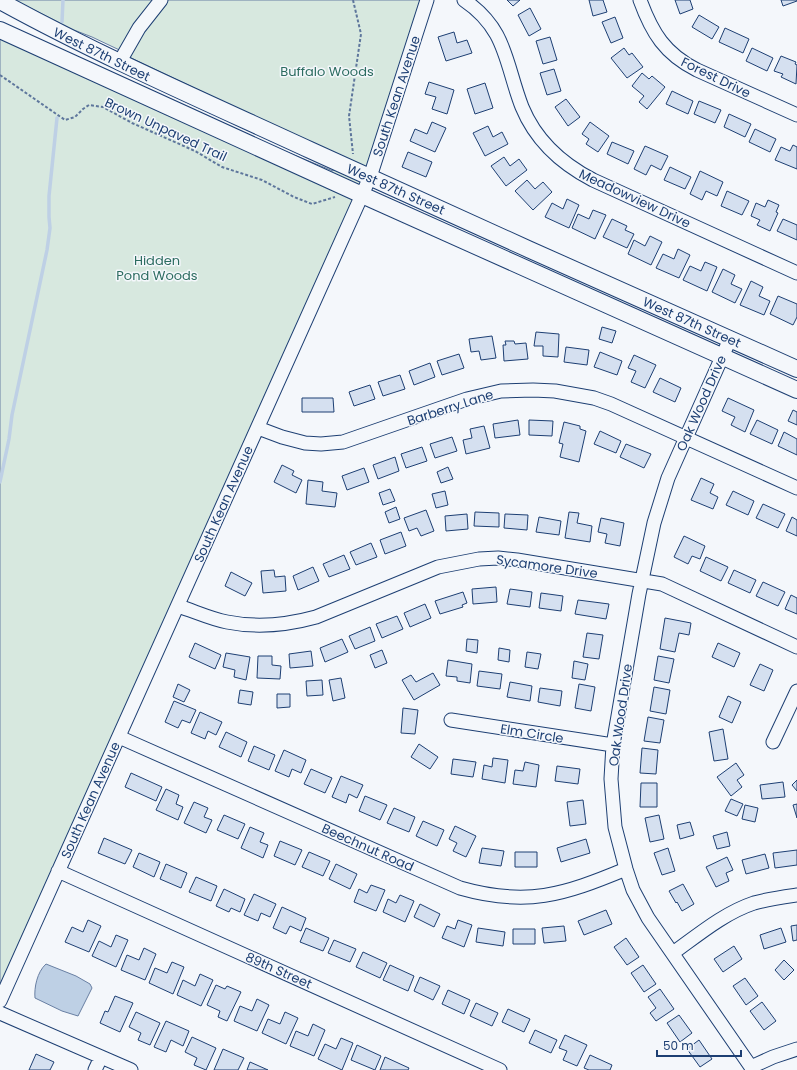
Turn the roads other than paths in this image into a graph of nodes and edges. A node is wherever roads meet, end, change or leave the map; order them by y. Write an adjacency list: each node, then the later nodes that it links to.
1 (0, 0): 7 (main road, West 87th Street)
2 (161, 0): 7 (street)
3 (427, 0): 9 (street, South Kean Avenue)
4 (464, 0): 11 (street, Meadowview Drive)
5 (640, 0): 8 (street, Forest Drive)
6 (0, 30): 10 (main road, West 87th Street)
7 (119, 63): 9 (main road, West 87th Street)
8 (797, 116)
9 (370, 177): 10 (street, South Kean Avenue); 12 (main road, West 87th Street)
10 (362, 195): 13 (main road, West 87th Street); 16 (street, South Kean Avenue)
11 (797, 273)
12 (730, 339): 13 (street, Oak Wood Drive); 14 (main road, West 87th Street)
13 (722, 357): 15 (main road, West 87th Street); 17 (street, Oak Wood Drive)
14 (797, 369)
15 (797, 390)
16 (258, 428): 17 (street, Barberry Lane); 20 (street, South Kean Avenue)
17 (686, 438): 18 (street, Barberry Lane); 19 (street, Oak Wood Drive)
18 (797, 488)
19 (642, 580): 20 (street, Sycamore Drive); 21 (street, Sycamore Drive); 26 (street, Oak Wood Drive)
20 (178, 606): 24 (street, South Kean Avenue)
21 (797, 647)
22 (797, 691): 25 (street)
23 (451, 720): 26 (street, Elm Circle)
24 (119, 737): 27 (street, Beechnut Road); 28 (street, South Kean Avenue)
25 (773, 742)
26 (613, 745): 27 (street, Oak Wood Drive)
27 (626, 870): 30 (street, Oak Wood Drive)
28 (58, 871): 31 (street, South Kean Avenue); 38 (street, 89th Street)
29 (797, 895): 30 (street)
30 (672, 953): 35 (street, Oak Wood Drive)
31 (0, 1001)
32 (0, 1012): 34 (street)
33 (797, 1049): 35 (street)
34 (101, 1057): 36 (street); 37 (street)
35 (751, 1068)
36 (95, 1070)
37 (131, 1070)
38 (500, 1070)

